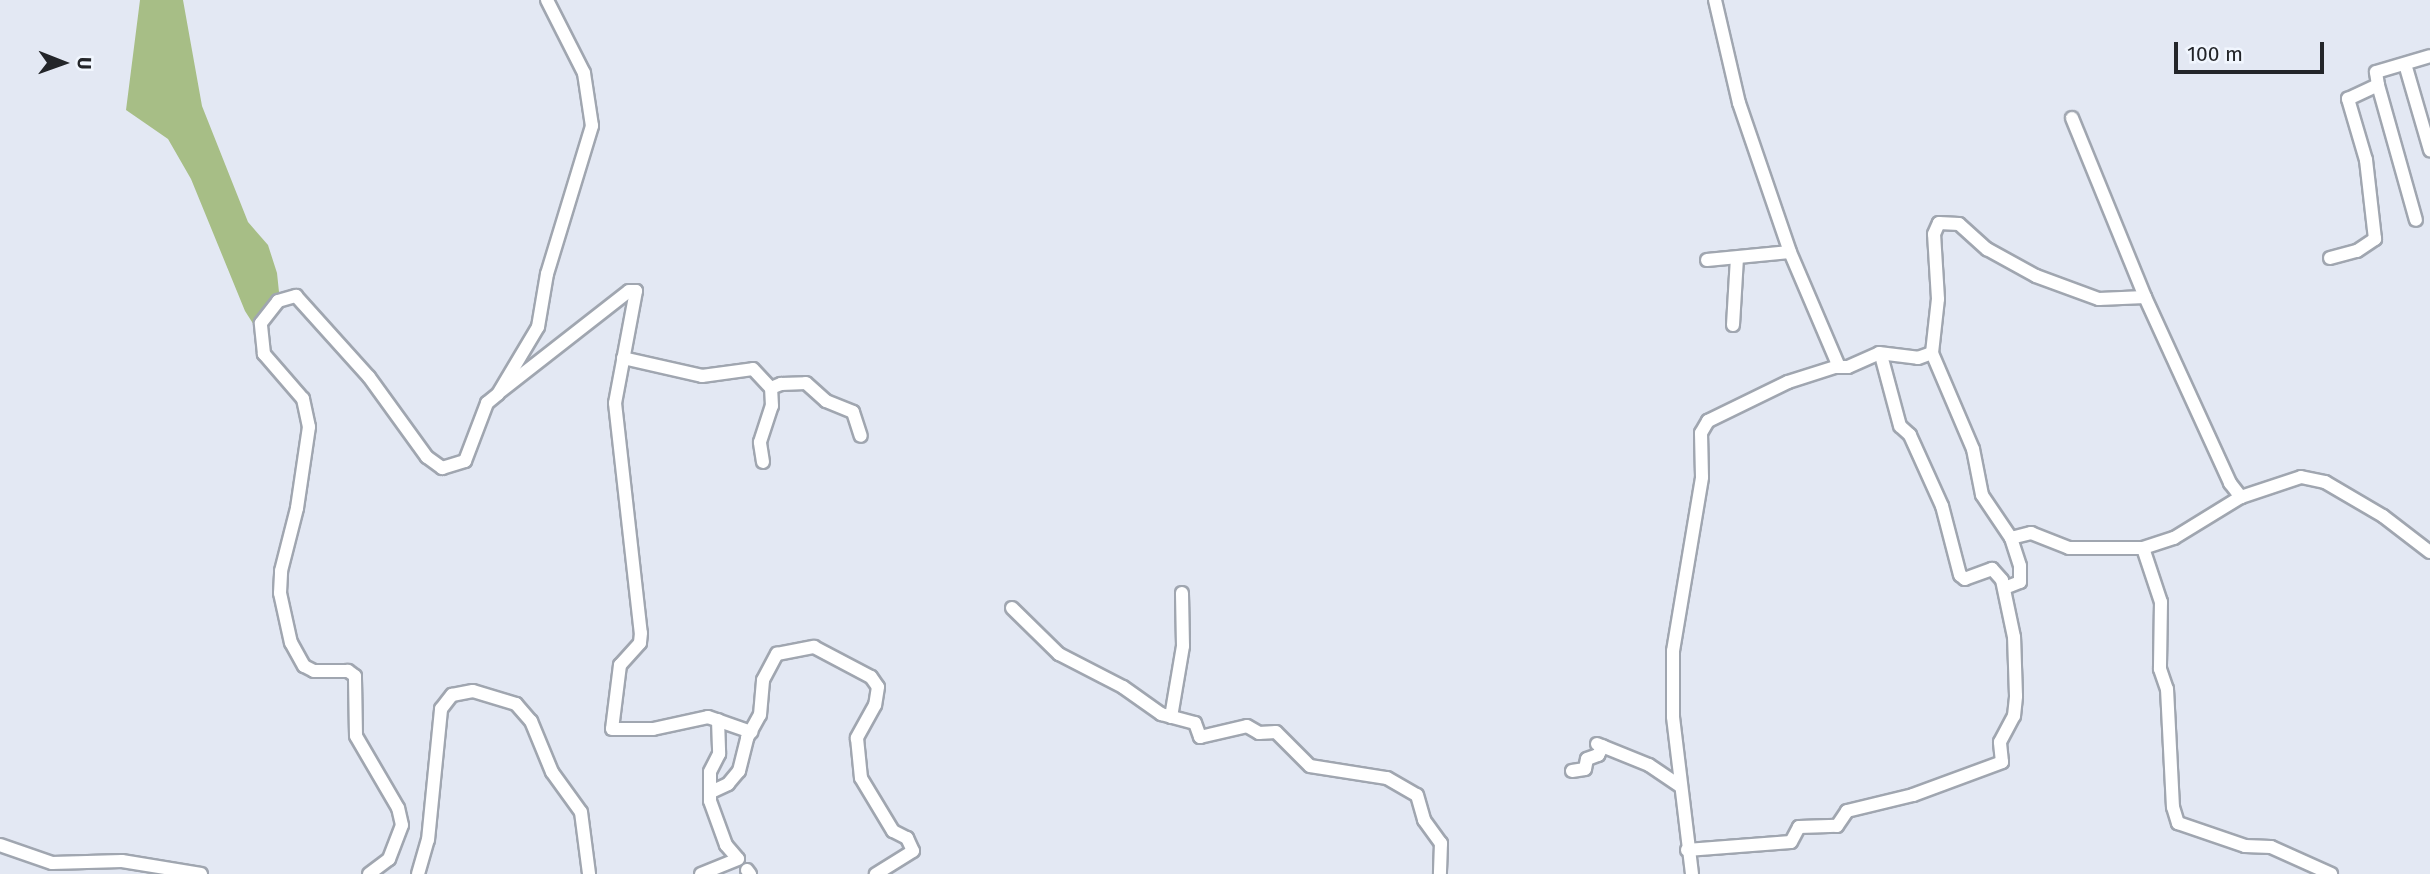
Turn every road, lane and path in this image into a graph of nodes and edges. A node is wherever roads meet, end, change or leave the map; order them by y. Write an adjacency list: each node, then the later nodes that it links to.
1 (547, 0): 20 (street)
2 (1715, 0): 9 (street)
3 (2430, 56): 4 (street)
4 (2404, 64): 5 (street); 7 (street)
5 (2378, 85): 8 (street); 11 (street)
6 (2072, 118): 13 (street)
7 (2430, 150)
8 (2416, 220)
9 (1790, 252): 10 (street); 18 (street)
10 (1737, 258): 12 (street); 14 (street)
11 (2330, 258)
12 (1707, 260)
13 (2145, 296): 15 (street); 23 (street)
14 (1733, 325)
15 (1932, 353): 16 (street); 24 (street)
16 (1881, 355): 18 (street); 27 (street)
17 (623, 358): 19 (street); 20 (street); 31 (street)
18 (1839, 367): 34 (street)
19 (771, 388): 21 (street); 22 (street)
20 (498, 394): 41 (street)
21 (861, 436)
22 (763, 462)
23 (2241, 497): 25 (street); 26 (street)
24 (2011, 538): 25 (street); 27 (street)
25 (2143, 548): 48 (street)
26 (2430, 552)
27 (2004, 588): 37 (street)
28 (1182, 593): 30 (street)
29 (1012, 608): 30 (street)
30 (1171, 717): 46 (street)
31 (718, 720): 32 (street); 35 (street)
32 (751, 732): 35 (street); 45 (street)
33 (1572, 771): 34 (street)
34 (1680, 786): 37 (street)
35 (711, 792): 44 (street)
36 (0, 845): 38 (street)
37 (1687, 850): 47 (street)
38 (122, 861): 39 (street); 40 (street)
39 (132, 874)
40 (201, 874)
41 (369, 874)
42 (418, 874): 43 (street)
43 (589, 874)
44 (701, 874)
45 (876, 874)
46 (1440, 874)
47 (1692, 874)
48 (2331, 874)

